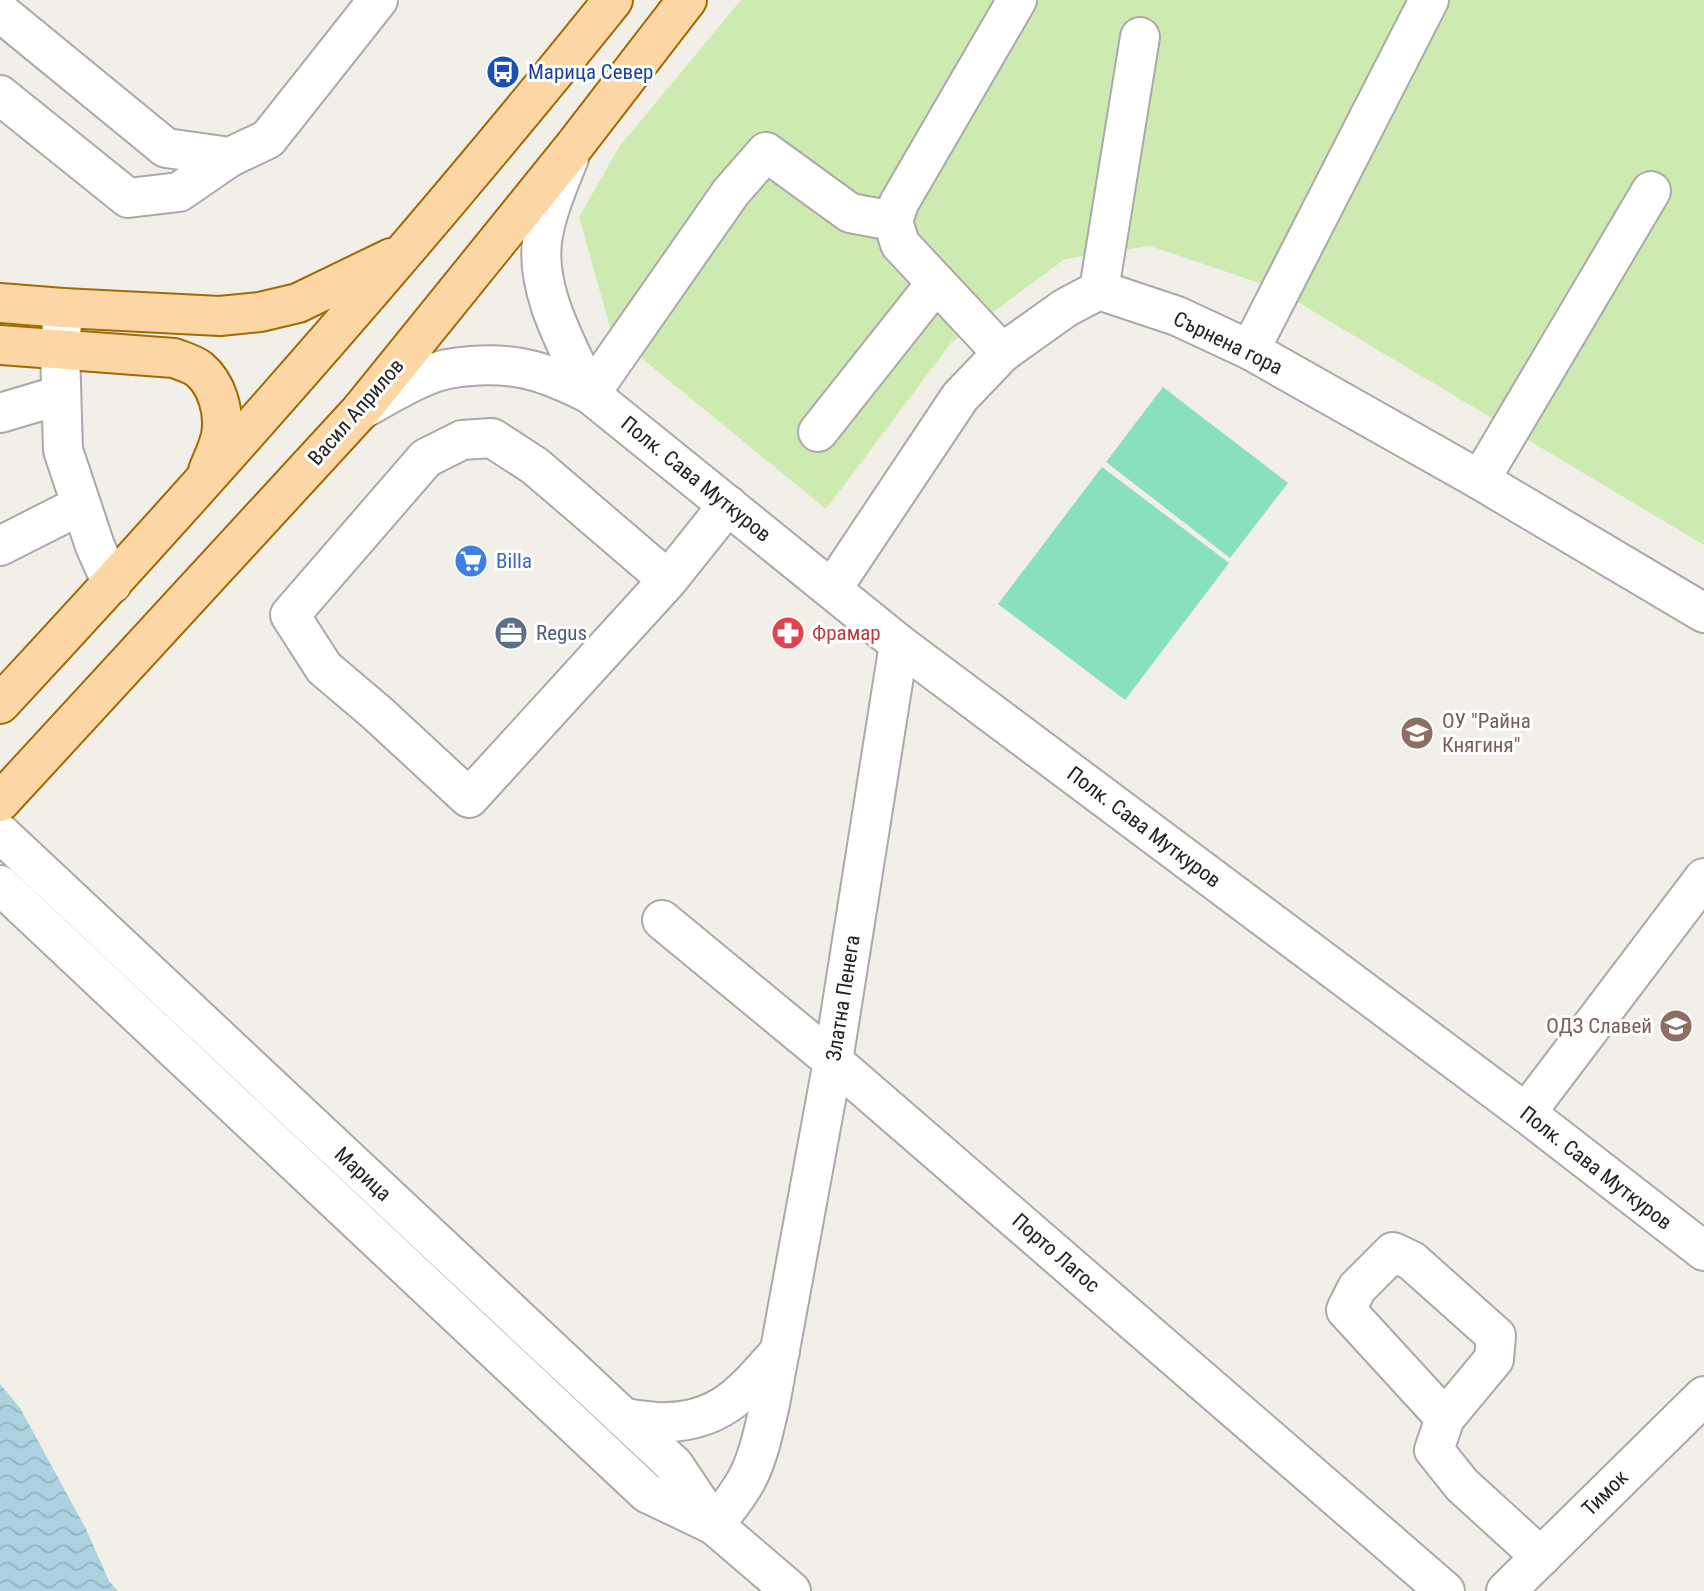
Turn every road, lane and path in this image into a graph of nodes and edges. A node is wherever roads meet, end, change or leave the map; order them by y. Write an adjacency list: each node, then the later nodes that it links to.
1 (379, 0): 10 (street)
2 (613, 0): 13 (main road)
3 (687, 0): 9 (main road, Васил Априлов)
4 (1017, 0): 12 (street)
5 (1429, 0): 19 (street)
6 (0, 12): 10 (street)
7 (1140, 37): 15 (street)
8 (0, 94): 10 (street)
9 (572, 149): 22 (street); 24 (main road, Васил Априлов)
10 (230, 157)
11 (1651, 191): 27 (street)
12 (893, 221): 14 (street); 22 (street)
13 (405, 251): 17 (main road); 28 (main road)
14 (936, 283): 21 (street); 26 (street)
15 (1099, 290): 19 (street, Сърнена гора); 21 (street)
16 (0, 303): 17 (main road)
17 (63, 308): 20 (street)
18 (0, 345): 20 (main road)
19 (1250, 350): 27 (street, Сърнена гора)
20 (60, 351): 23 (street); 28 (main road)
21 (1002, 353): 34 (street)
22 (590, 394): 24 (street); 30 (street, Полк. Сава Муткуров)
23 (61, 395): 25 (street); 29 (street)
24 (361, 410): 38 (main road, Васил Априлов)
25 (0, 413)
26 (818, 432)
27 (1480, 480): 35 (street, Сърнена гора)
28 (203, 482): 33 (main road)
29 (81, 505): 31 (street); 33 (street)
30 (728, 505): 32 (street); 34 (street, Полк. Сава Муткуров)
31 (0, 546)
32 (668, 580): 32 (street)
33 (112, 584): 37 (main road)
34 (832, 589): 36 (street, Полк. Сава Муткуров)
35 (1704, 613)
36 (899, 644): 43 (street, Златна Пенега); 44 (street, Полк. Сава Муткуров)
37 (0, 705)
38 (0, 802)
39 (0, 833): 48 (street, Марица)
40 (1704, 878): 44 (street)
41 (0, 885): 50 (street, Марица)
42 (662, 920): 43 (street, Порто Лагос)
43 (833, 1060): 46 (street, Златна Пенега); 53 (street, Порто Лагос)
44 (1526, 1113): 45 (street, Полк. Сава Муткуров)
45 (1704, 1251)
46 (780, 1351): 48 (street); 50 (street, Златна Пенега)
47 (1704, 1396): 51 (street, Тимок)
48 (624, 1418): 50 (street, Марица)
49 (1445, 1418): 51 (street)
50 (714, 1525): 52 (street, Марица)
51 (1541, 1557): 54 (street, Тимок)
52 (791, 1591)
53 (1446, 1591)
54 (1506, 1591)

